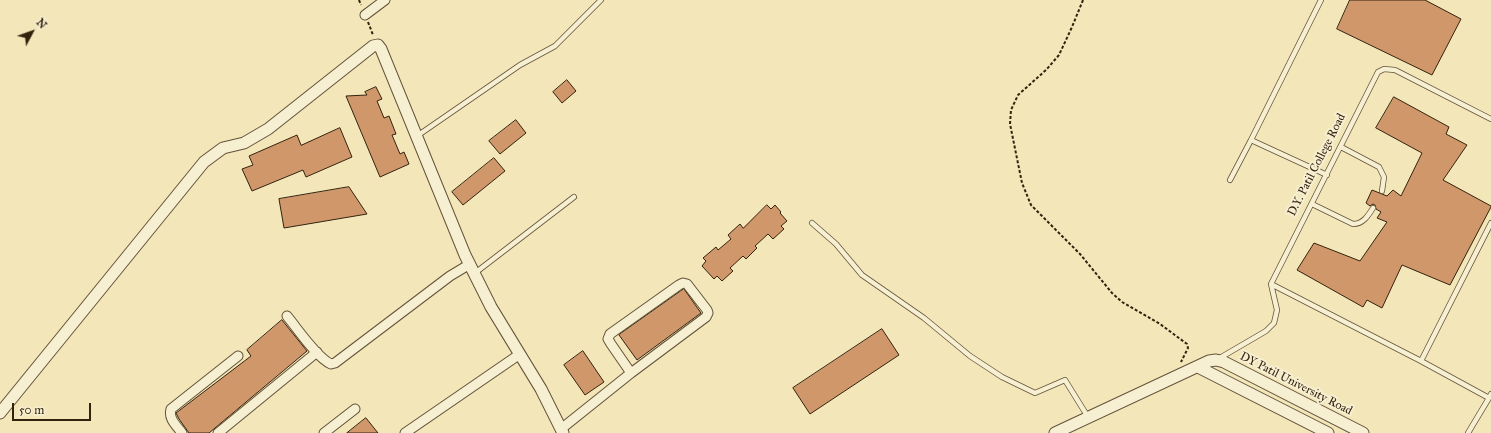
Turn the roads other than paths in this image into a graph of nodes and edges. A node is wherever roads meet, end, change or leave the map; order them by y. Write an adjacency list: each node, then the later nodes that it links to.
1 (385, 0): 4 (street)
2 (601, 0): 6 (lane)
3 (1321, 0): 7 (lane)
4 (365, 16)
5 (1491, 119): 8 (lane, D.Y. Patil College Road)
6 (417, 136): 17 (street); 29 (street)
7 (1251, 140): 9 (lane); 10 (lane)
8 (1341, 147): 9 (lane, D.Y. Patil College Road); 11 (lane)
9 (1327, 175): 13 (lane, D.Y. Patil College Road)
10 (1230, 180)
11 (1382, 192)
12 (574, 197): 17 (lane)
13 (1312, 204): 14 (lane); 18 (lane, D.Y. Patil College Road)
14 (1373, 208)
15 (812, 223): 30 (lane)
16 (1491, 223): 24 (lane)
17 (472, 269): 20 (street); 21 (street)
18 (1271, 284): 23 (lane); 24 (lane)
19 (287, 316): 20 (street)
20 (317, 352): 33 (street)
21 (520, 354): 31 (street); 35 (street)
22 (238, 356): 32 (street)
23 (1216, 360): 25 (street); 38 (street, DY Patil University Road)
24 (1421, 361): 27 (lane)
25 (1203, 369): 30 (street); 37 (street)
26 (631, 373): 26 (street); 31 (street)
27 (1490, 398): 39 (lane)
28 (355, 409): 34 (street)
29 (0, 413)
30 (1088, 418): 36 (street)
31 (562, 431)
32 (182, 433)
33 (218, 433)
34 (324, 433)
35 (405, 433)
36 (1055, 433)
37 (1328, 433)
38 (1363, 433)
39 (1468, 433)

